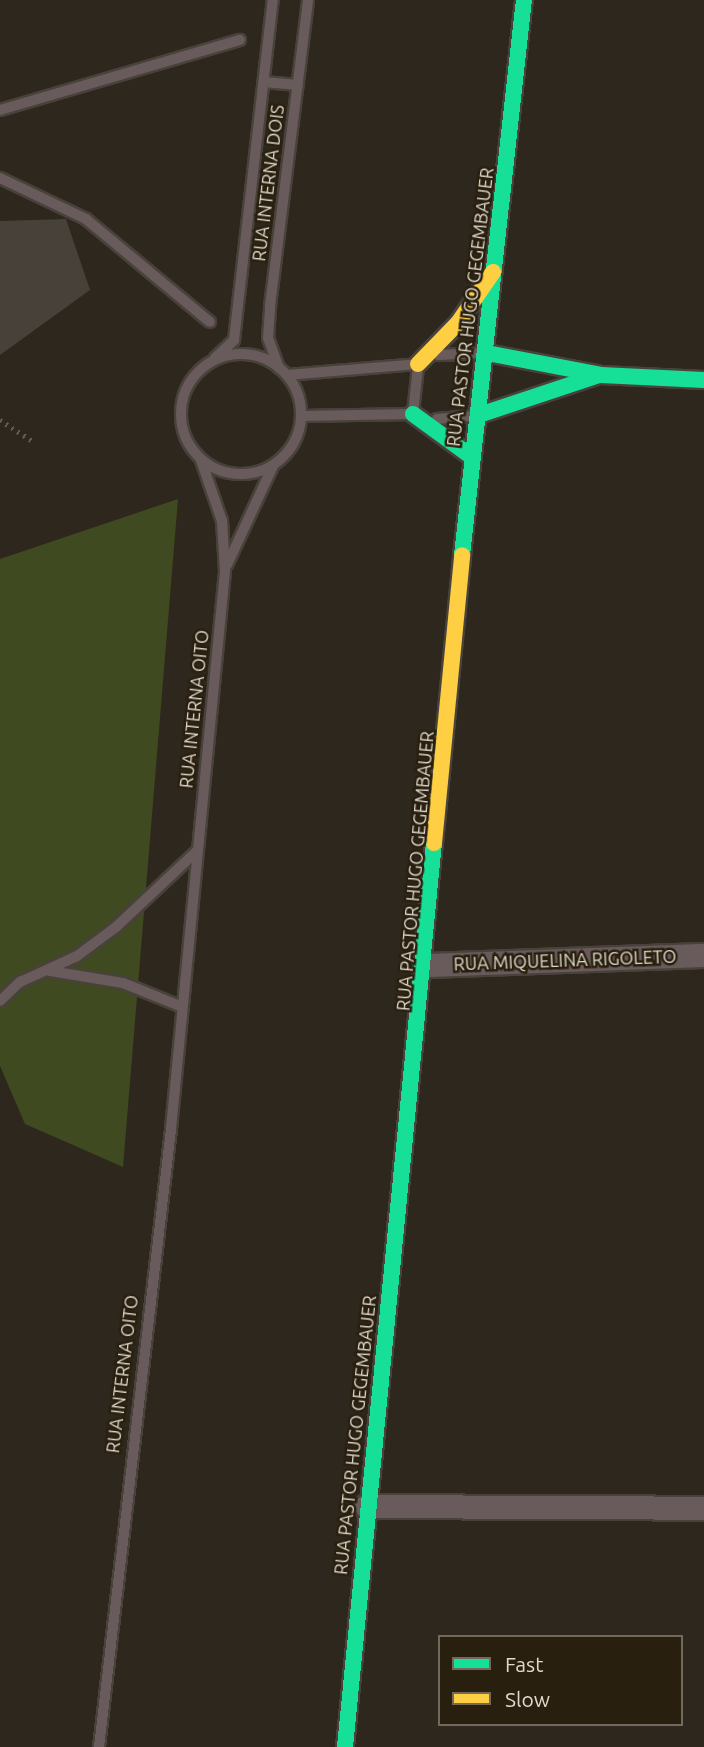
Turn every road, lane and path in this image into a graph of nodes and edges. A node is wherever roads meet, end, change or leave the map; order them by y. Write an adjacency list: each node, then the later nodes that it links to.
1 (273, 0): 5 (lane)
2 (308, 0): 6 (lane, RUA INTERNA DOIS)
3 (524, 0): 9 (main road, RUA PASTOR HUGO GEGEMBAUER)
4 (240, 40): 7 (lane)
5 (264, 82): 6 (lane); 12 (lane)
6 (298, 85): 14 (lane, RUA INTERNA DOIS)
7 (0, 110)
8 (0, 178): 10 (lane)
9 (493, 271): 11 (main road, RUA PASTOR HUGO GEGEMBAUER); 13 (main road)
10 (210, 322)
11 (487, 353): 13 (lane); 15 (main road); 18 (main road, RUA PASTOR HUGO GEGEMBAUER)
12 (209, 363): 14 (lane); 23 (lane)
13 (418, 364): 14 (lane); 17 (lane)
14 (283, 372): 19 (lane)
15 (601, 375): 16 (main road); 18 (main road)
16 (704, 380)
17 (412, 414): 18 (lane); 19 (lane); 22 (main road)
18 (479, 415): 22 (main road, RUA PASTOR HUGO GEGEMBAUER)
19 (301, 416): 24 (lane)
20 (0, 420): 21 (path)
21 (34, 442)
22 (472, 457): 28 (main road, RUA PASTOR HUGO GEGEMBAUER)
23 (201, 460): 24 (lane); 25 (lane, RUA INTERNA OITO)
24 (273, 466): 25 (lane, RUA INTERNA OITO)
25 (225, 571): 26 (lane, RUA INTERNA OITO)
26 (198, 850): 29 (lane); 31 (lane, RUA INTERNA OITO)
27 (704, 955): 28 (street, RUA MIQUELINA RIGOLETO)
28 (426, 965): 32 (main road, RUA PASTOR HUGO GEGEMBAUER)
29 (51, 971): 30 (lane); 31 (lane)
30 (0, 1001)
31 (180, 1006): 34 (lane, RUA INTERNA OITO)
32 (366, 1506): 33 (street); 35 (main road, RUA PASTOR HUGO GEGEMBAUER)
33 (704, 1508)
34 (99, 1747)
35 (345, 1747)

